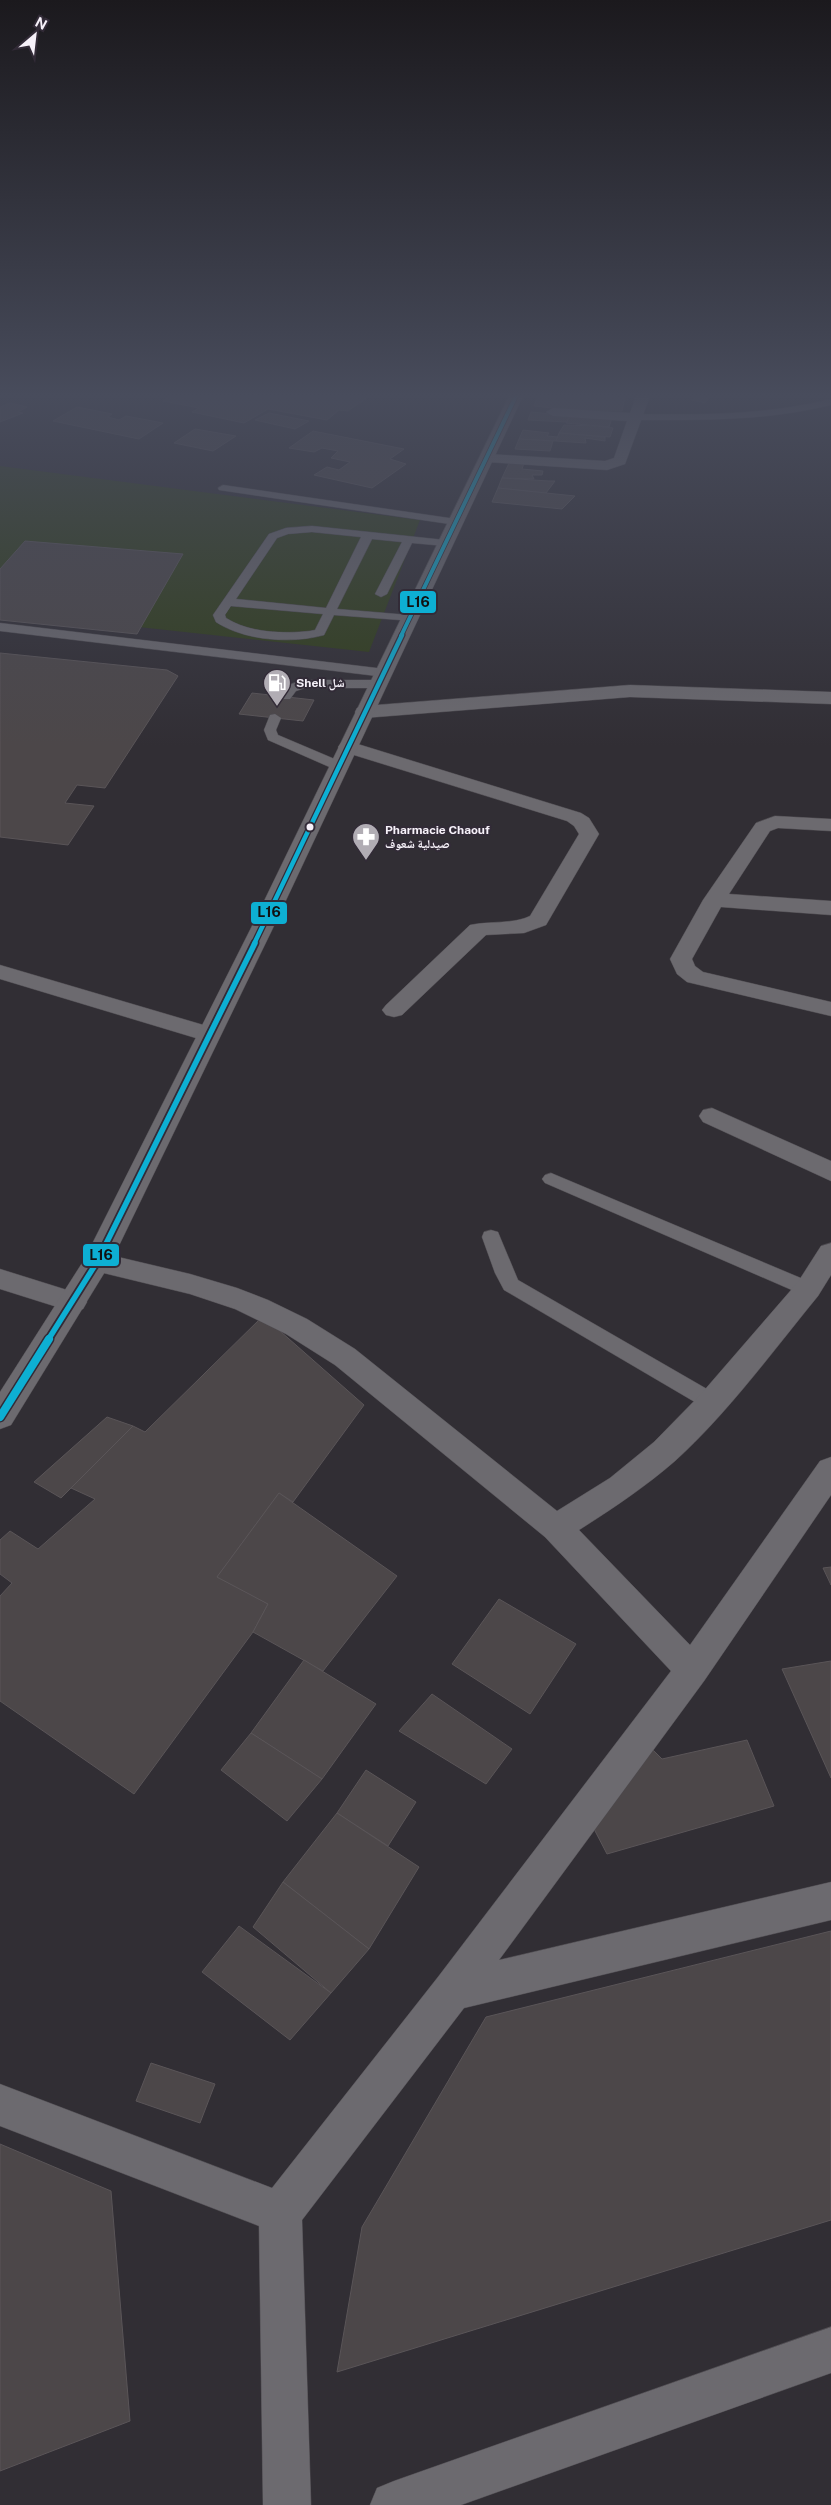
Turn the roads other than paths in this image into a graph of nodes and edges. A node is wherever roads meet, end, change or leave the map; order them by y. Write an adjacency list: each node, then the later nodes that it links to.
1 (394, 513): 3 (lane)
2 (460, 513): 3 (street)
3 (456, 522): 6 (street)
4 (368, 535): 5 (lane); 8 (lane); 9 (lane)
5 (409, 539): 6 (lane); 7 (lane)
6 (445, 543): 10 (street)
7 (381, 594)
8 (228, 602): 9 (lane); 9 (lane)
9 (330, 612): 10 (lane)
10 (409, 619): 12 (street)
11 (0, 627): 12 (lane)
12 (382, 679): 13 (lane); 15 (street)
13 (286, 696)
14 (831, 698): 15 (street)
15 (364, 712): 17 (street)
16 (275, 718): 17 (lane)
17 (344, 757): 23 (street); 24 (street)
18 (831, 825): 19 (street)
19 (714, 900): 20 (street); 22 (street)
20 (831, 908)
21 (0, 972): 24 (street)
22 (831, 1009)
23 (394, 1010)
24 (208, 1034): 30 (street)
25 (712, 1116): 26 (street)
26 (831, 1172)
27 (551, 1179): 32 (lane)
28 (491, 1238): 34 (lane)
29 (831, 1253): 32 (street)
30 (97, 1262): 33 (street); 37 (street)
31 (0, 1279): 33 (street)
32 (808, 1289): 34 (street)
33 (74, 1302): 35 (street)
34 (712, 1402): 37 (street)
35 (0, 1417)
36 (831, 1470): 38 (street)
37 (556, 1528): 38 (street)
38 (692, 1670): 40 (street)
39 (831, 1901): 40 (street)
40 (452, 1991): 42 (street)
41 (0, 2105): 42 (street)
42 (280, 2213): 44 (street)
43 (831, 2350): 45 (street)
44 (287, 2505)
45 (394, 2505)

